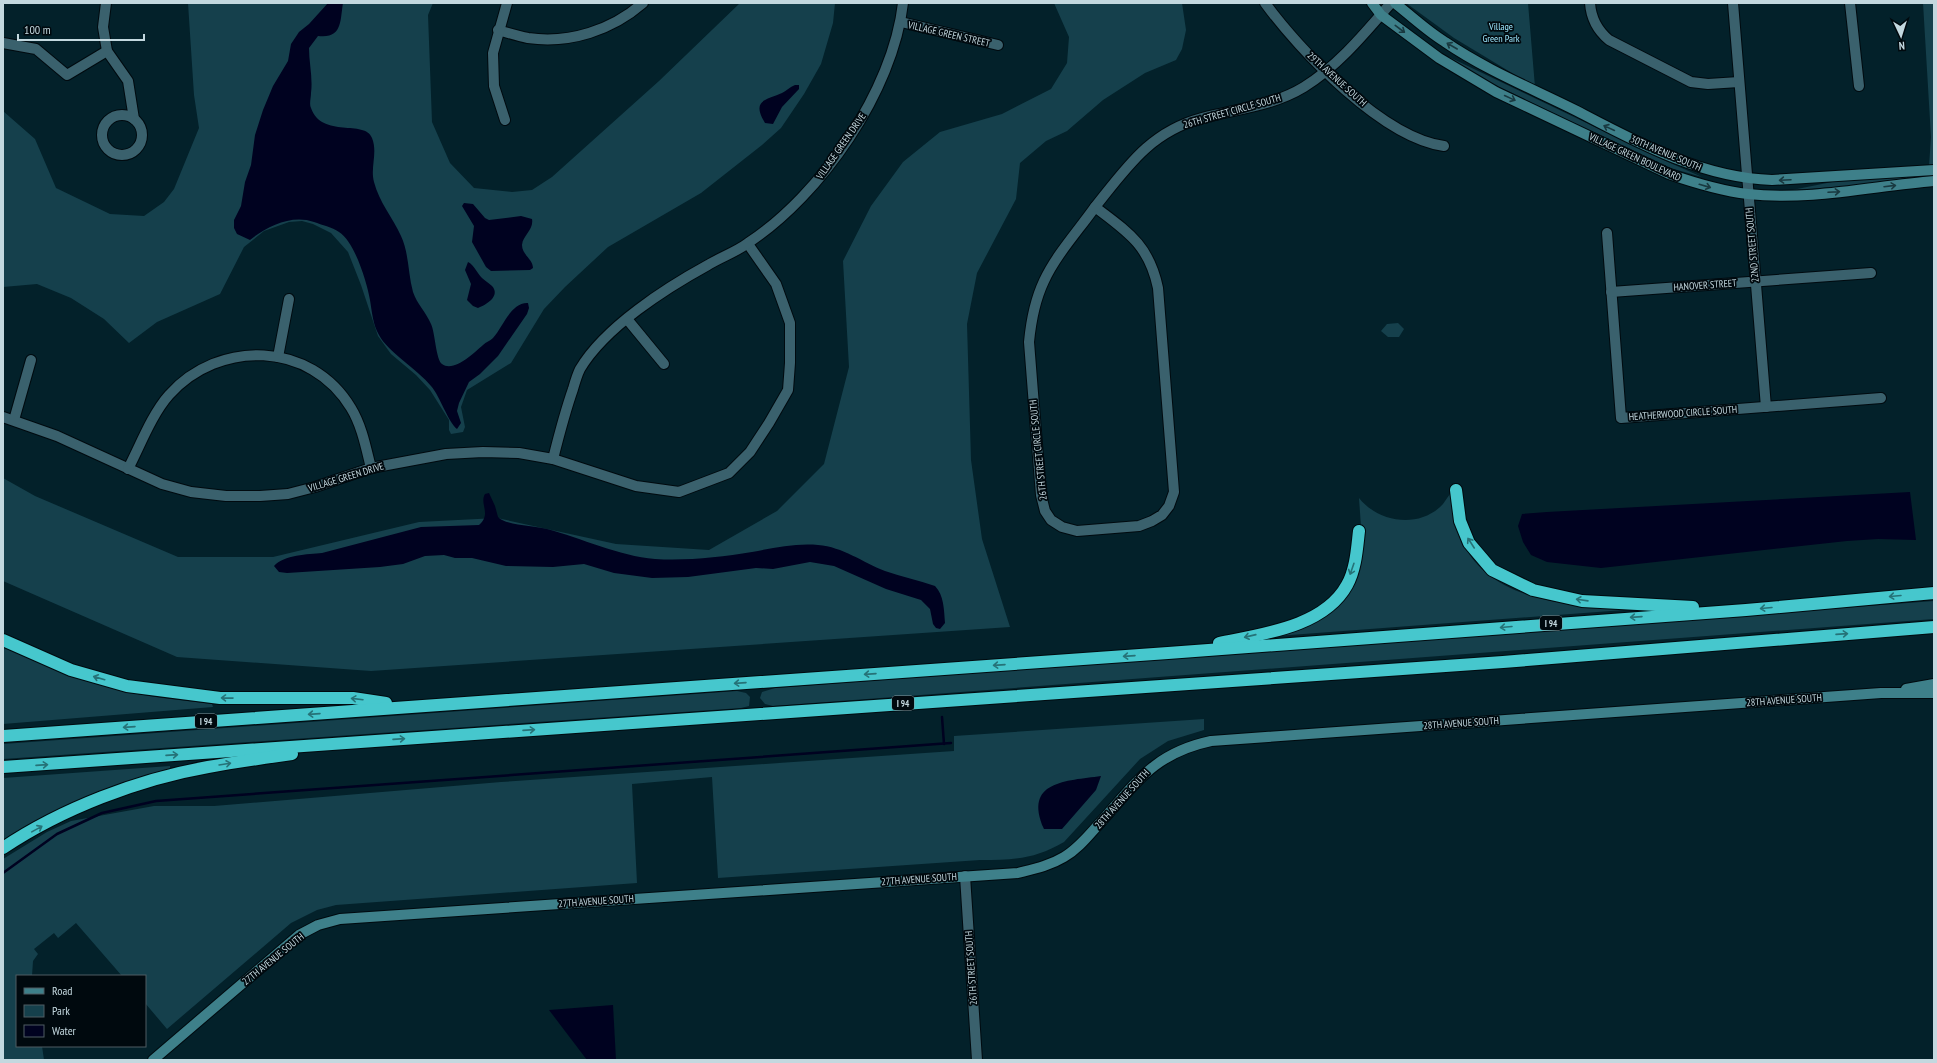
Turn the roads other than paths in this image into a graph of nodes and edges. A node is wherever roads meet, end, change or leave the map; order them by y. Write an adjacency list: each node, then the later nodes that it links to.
1 (106, 3): 17 (street)
2 (507, 3): 14 (street)
3 (643, 3): 14 (street)
4 (903, 3): 13 (street, VILLAGE GREEN DRIVE)
5 (1265, 3): 18 (street, 29TH AVENUE SOUTH)
6 (1372, 3): 12 (street, VILLAGE GREEN BOULEVARD)
7 (1391, 3): 12 (street, 26TH STREET CIRCLE SOUTH)
8 (1395, 3): 25 (street, 30TH AVENUE SOUTH, one-way to 8)
9 (1590, 3): 19 (street)
10 (1733, 3): 19 (street, 22ND STREET SOUTH)
11 (1850, 3): 20 (street)
12 (1381, 15): 18 (street, 26TH STREET CIRCLE SOUTH); 27 (street, VILLAGE GREEN BOULEVARD, one-way to 27)
13 (901, 22): 16 (street, VILLAGE GREEN STREET); 30 (street, VILLAGE GREEN DRIVE)
14 (498, 30): 22 (street)
15 (3, 43): 17 (street)
16 (998, 45)
17 (107, 51): 21 (street)
18 (1327, 72): 23 (street, 29TH AVENUE SOUTH); 28 (street, 26TH STREET CIRCLE SOUTH)
19 (1739, 82): 25 (street, 22ND STREET SOUTH)
20 (1859, 86)
21 (134, 119): 21 (street)
22 (505, 120)
23 (1444, 146)
24 (1934, 170): 25 (street, 30TH AVENUE SOUTH, one-way to 25)
25 (1747, 180): 27 (street, 22ND STREET SOUTH)
26 (1934, 181): 27 (street, VILLAGE GREEN BOULEVARD, one-way to 26)
27 (1748, 194): 32 (street, 22ND STREET SOUTH)
28 (1095, 207): 28 (street, 26TH STREET CIRCLE SOUTH)
29 (1607, 233): 33 (street, HEATHERWOOD CIRCLE SOUTH)
30 (748, 244): 35 (street, VILLAGE GREEN DRIVE); 43 (street)
31 (1871, 273): 32 (street, HANOVER STREET)
32 (1755, 281): 33 (street, HANOVER STREET); 40 (street, 22ND STREET SOUTH)
33 (1612, 292): 40 (street, HEATHERWOOD CIRCLE SOUTH)
34 (289, 299): 36 (street)
35 (627, 319): 38 (street); 43 (street, VILLAGE GREEN DRIVE)
36 (278, 357): 44 (street); 45 (street)
37 (31, 360): 42 (street)
38 (664, 364)
39 (1881, 398): 40 (street, HEATHERWOOD CIRCLE SOUTH)
40 (1766, 407)
41 (3, 417): 42 (street, VILLAGE GREEN DRIVE)
42 (14, 420): 45 (street, VILLAGE GREEN DRIVE)
43 (554, 459): 44 (street, VILLAGE GREEN DRIVE)
44 (371, 468): 45 (street, VILLAGE GREEN DRIVE)
45 (128, 469)
46 (1456, 490): 49 (highway, one-way to 46)
47 (1359, 531): 52 (highway, one-way to 52)
48 (1934, 593): 49 (highway, I 94, one-way to 49)
49 (1746, 610): 52 (highway, I 94, one-way to 52)
50 (1934, 628): 58 (highway, I 94, one-way to 50)
51 (3, 640): 56 (highway, one-way to 51)
52 (1168, 653): 56 (highway, I 94, one-way to 56)
53 (1934, 684): 54 (street, 28TH AVENUE SOUTH)
54 (1881, 693): 55 (street, 28TH AVENUE SOUTH); 60 (street, 28TH AVENUE SOUTH)
55 (1934, 694)
56 (409, 707): 57 (highway, I 94, one-way to 57)
57 (3, 736)
58 (380, 740): 59 (highway, I 94, one-way to 58); 61 (highway, one-way to 58)
59 (3, 767)
60 (1081, 844): 62 (street, 27TH AVENUE SOUTH)
61 (3, 848)
62 (965, 876): 63 (street, 27TH AVENUE SOUTH); 64 (street, 26TH STREET SOUTH)
63 (153, 1060)
64 (977, 1060)

